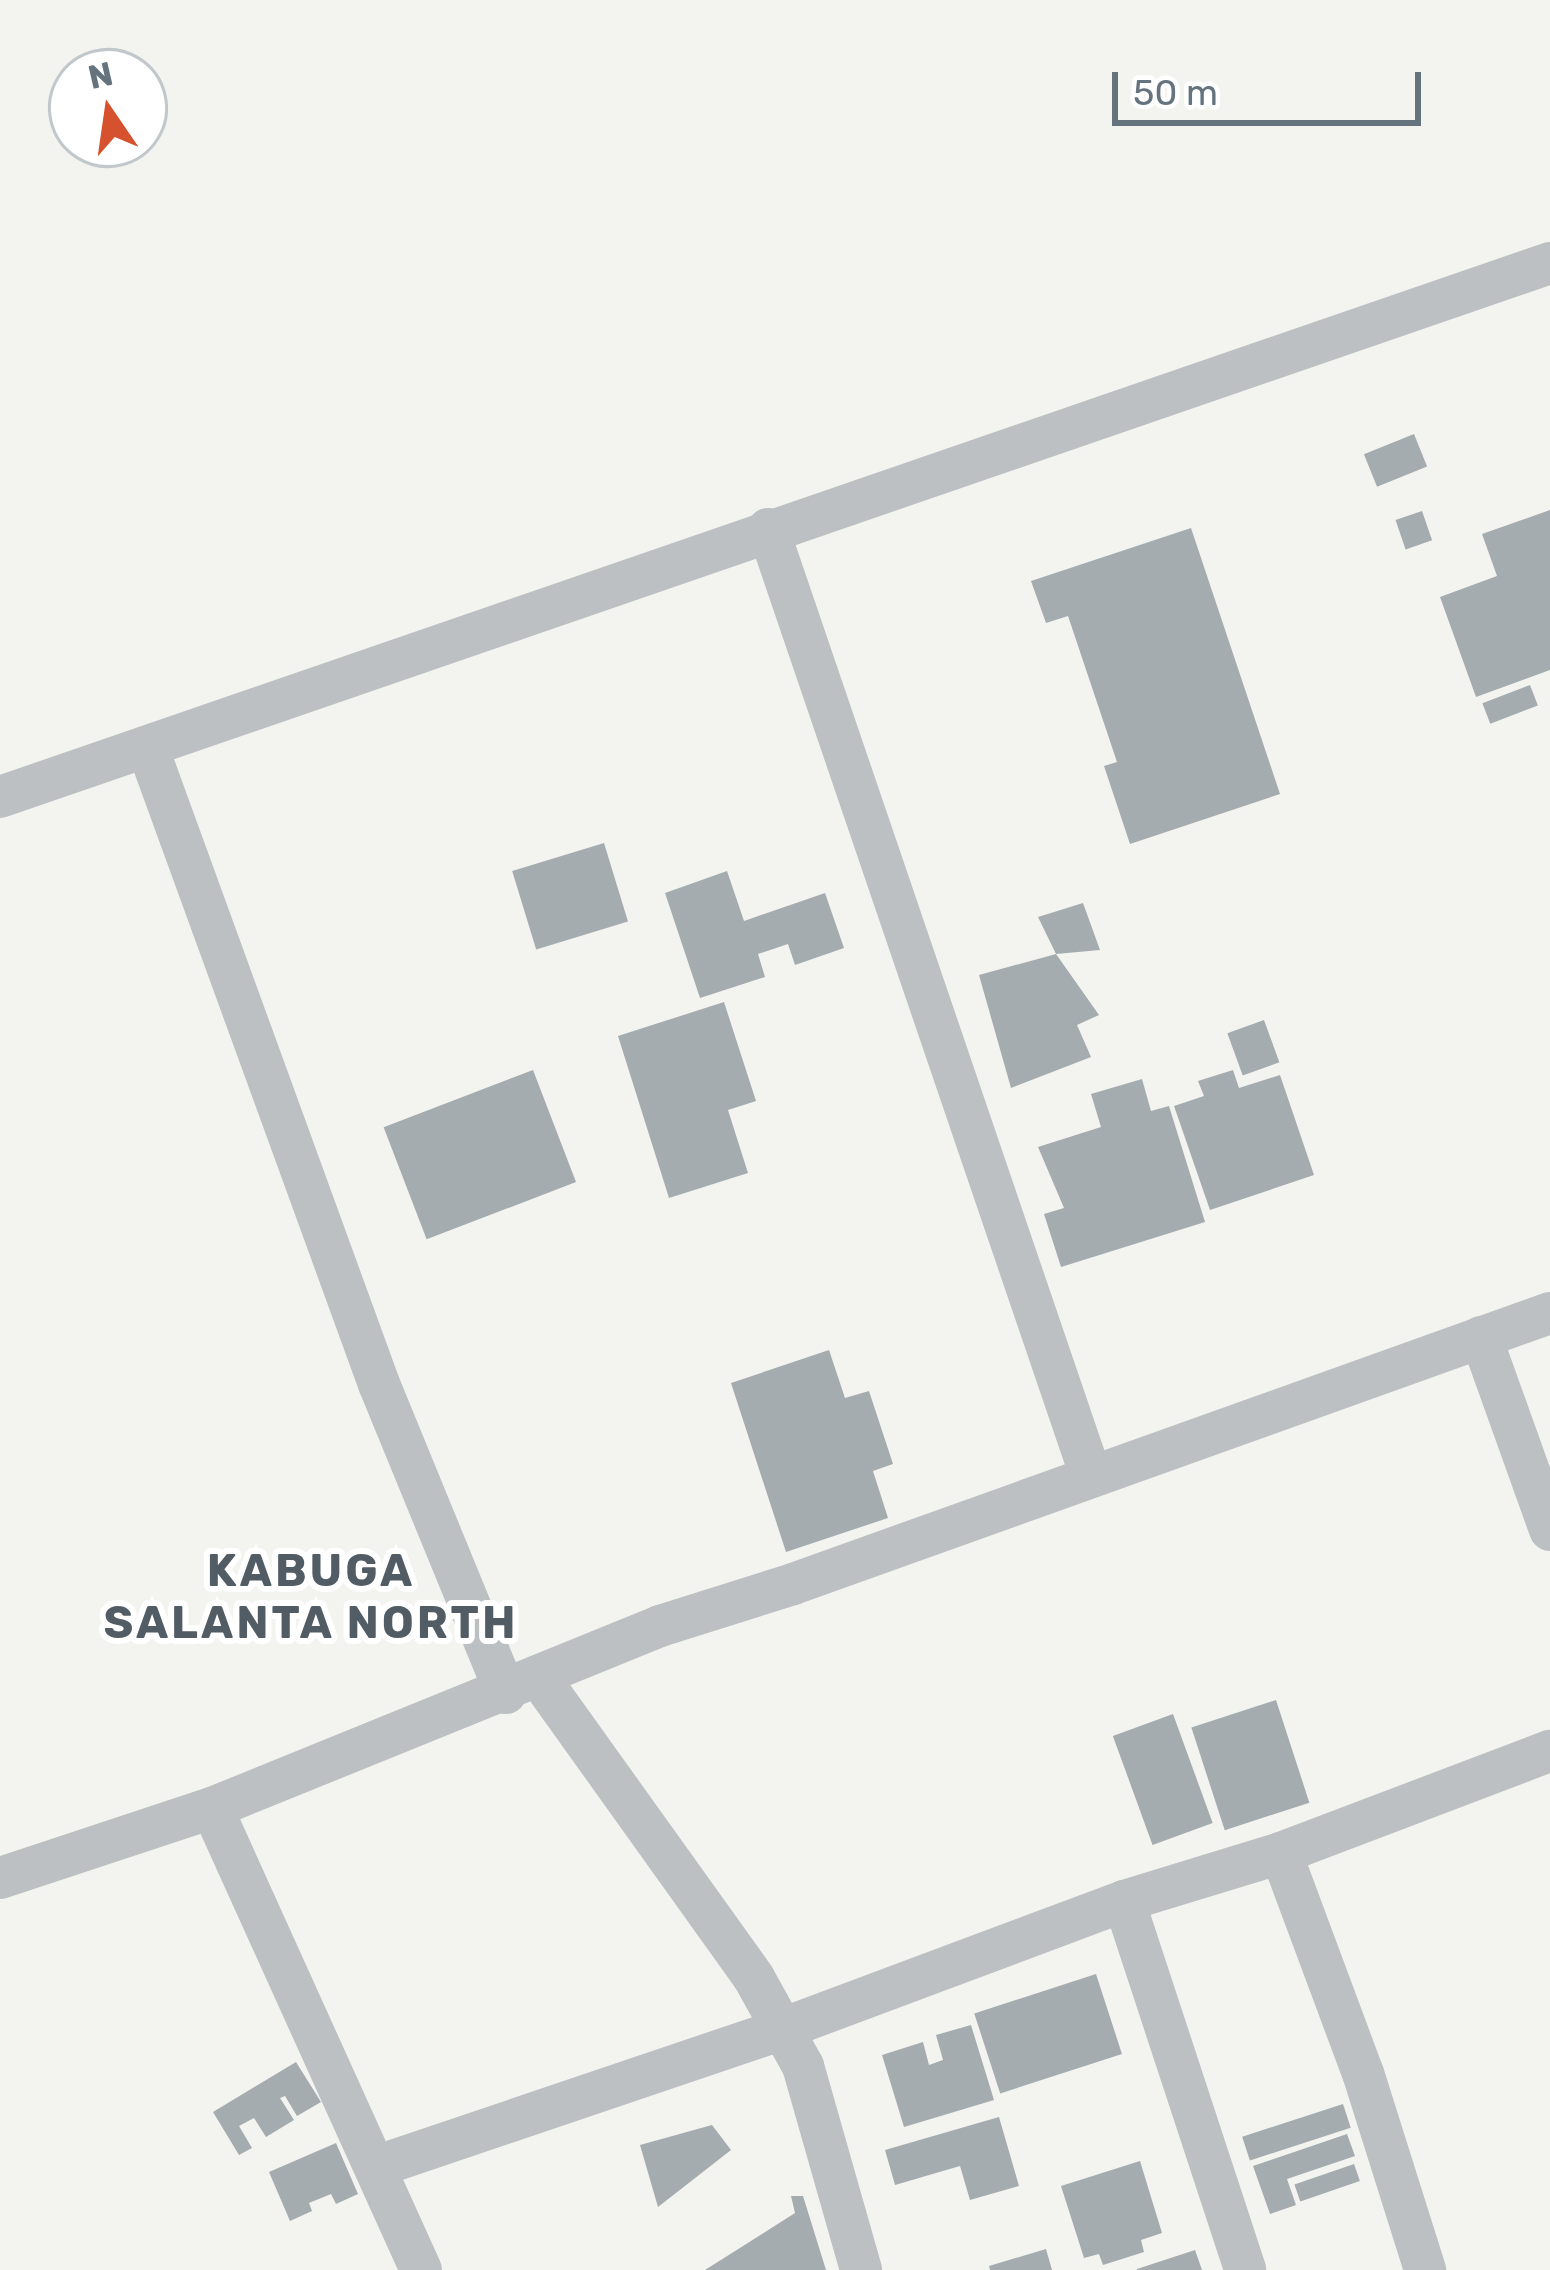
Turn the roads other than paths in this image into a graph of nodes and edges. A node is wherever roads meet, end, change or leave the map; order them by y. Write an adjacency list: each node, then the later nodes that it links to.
1 (1550, 262): 2 (street)
2 (768, 529): 3 (street); 7 (street)
3 (148, 749): 4 (street); 9 (street)
4 (0, 797)
5 (1550, 1313): 6 (street)
6 (1481, 1337): 7 (street); 8 (street)
7 (1090, 1473): 9 (street)
8 (1550, 1529)
9 (522, 1684): 11 (street); 15 (street)
10 (1550, 1751): 12 (street)
11 (212, 1808): 13 (street); 16 (street)
12 (1281, 1852): 14 (street); 20 (street)
13 (0, 1879)
14 (1124, 1901): 15 (street); 19 (street)
15 (782, 2029): 16 (street); 18 (street)
16 (375, 2168): 17 (street)
17 (421, 2270)
18 (861, 2270)
19 (1244, 2270)
20 (1425, 2270)

